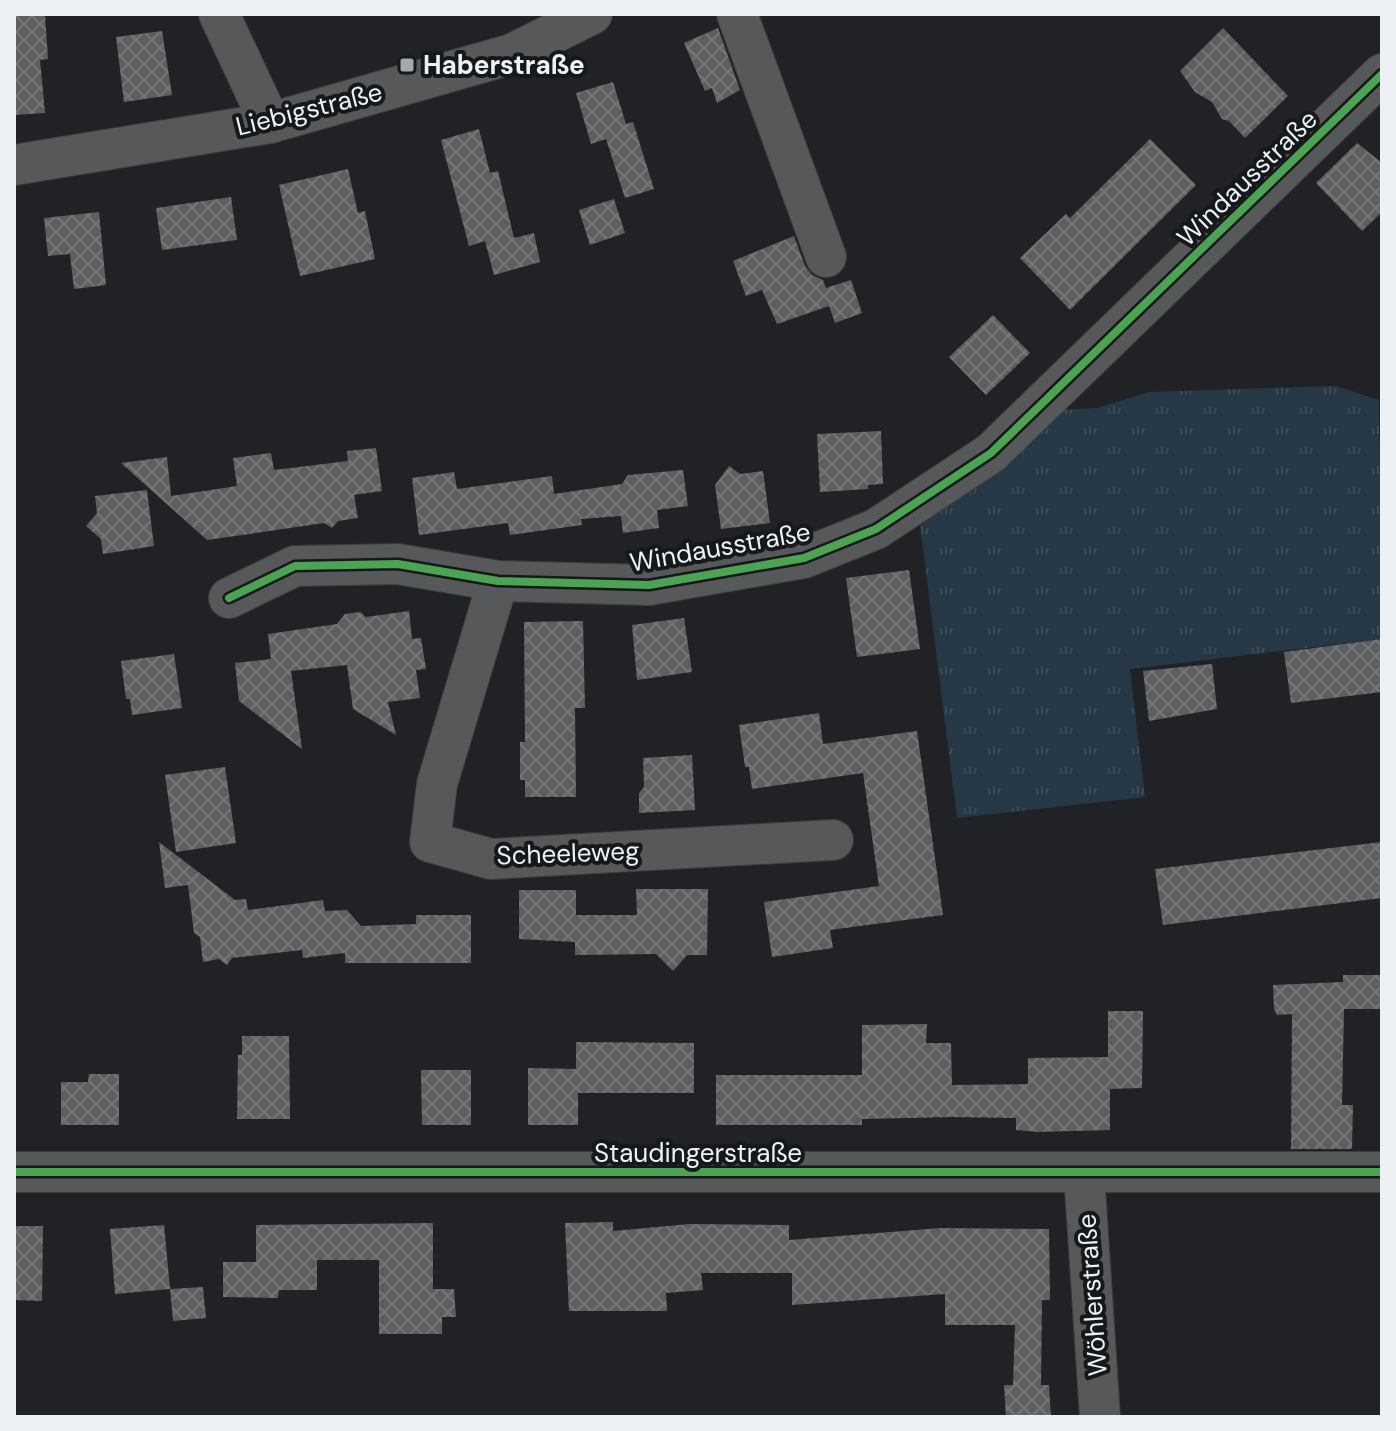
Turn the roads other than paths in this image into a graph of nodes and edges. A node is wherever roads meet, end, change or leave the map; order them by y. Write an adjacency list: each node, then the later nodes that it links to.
1 (219, 14): 5 (street)
2 (737, 14): 7 (street)
3 (582, 16): 5 (street, Liebigstraße)
4 (1382, 74): 8 (street, Windausstraße)
5 (270, 123): 6 (street, Liebigstraße)
6 (14, 165)
7 (826, 257)
8 (498, 581): 9 (street, Windausstraße); 10 (street, Scheeleweg)
9 (229, 598)
10 (833, 840)
11 (14, 1172): 13 (street, Staudingerstraße)
12 (1382, 1172): 13 (street, Staudingerstraße)
13 (1084, 1173): 14 (street, Wöhlerstraße)
14 (1100, 1417)

